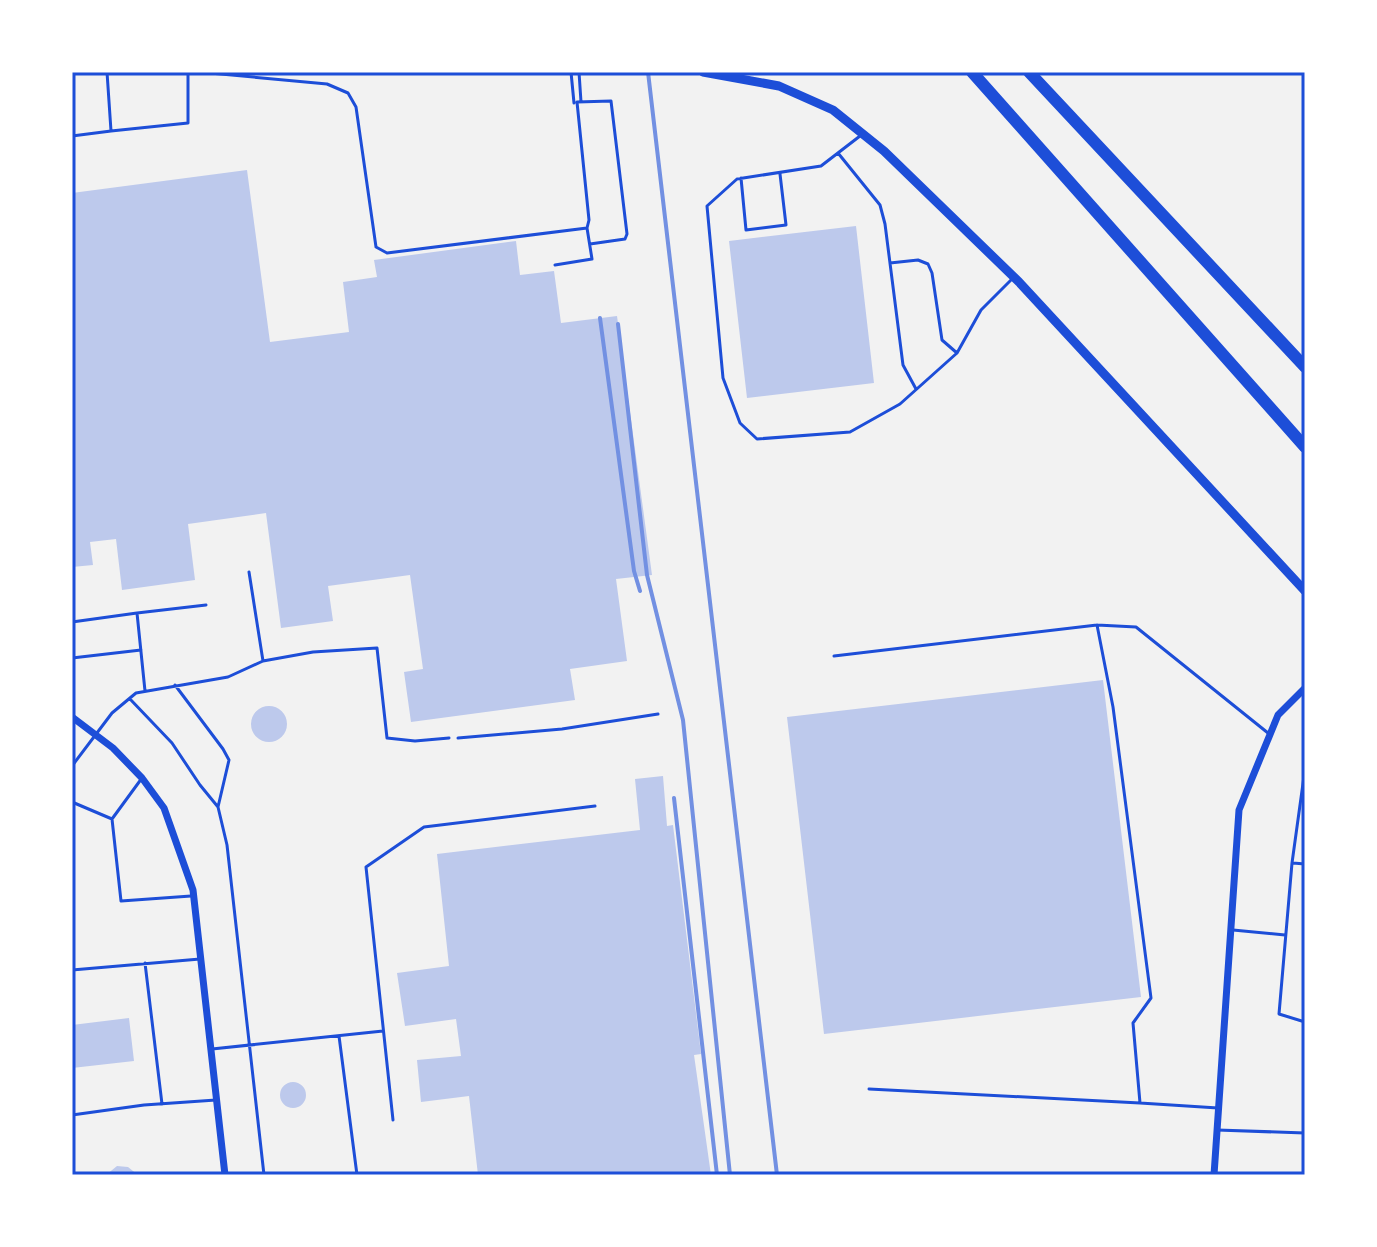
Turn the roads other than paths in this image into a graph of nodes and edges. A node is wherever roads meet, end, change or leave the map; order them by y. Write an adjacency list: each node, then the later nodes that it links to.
1 (107, 72): 10 (lane)
2 (188, 72): 10 (lane)
3 (199, 72): 16 (lane)
4 (571, 72): 9 (lane)
5 (579, 72): 9 (lane)
6 (703, 72): 11 (street)
7 (972, 72): 24 (highway)
8 (1029, 72): 22 (highway)
9 (577, 102): 16 (lane); 17 (lane)
10 (111, 131): 12 (lane)
11 (863, 134): 13 (lane); 20 (street)
12 (72, 136)
13 (838, 153): 14 (lane); 18 (lane)
14 (780, 173): 15 (lane); 15 (lane)
15 (741, 178): 23 (lane)
16 (587, 228): 17 (lane)
17 (590, 244): 19 (lane)
18 (890, 263): 21 (lane); 23 (lane)
19 (555, 265)
20 (1013, 277): 21 (lane); 26 (street)
21 (957, 353): 23 (lane)
22 (1305, 367)
23 (916, 389)
24 (1305, 447)
25 (249, 572): 34 (lane)
26 (1305, 591)
27 (206, 605): 28 (lane)
28 (137, 613): 29 (lane); 31 (lane)
29 (72, 622)
30 (1097, 625): 32 (lane); 42 (lane); 67 (lane)
31 (141, 650): 33 (lane); 37 (lane)
32 (834, 656)
33 (72, 658)
34 (263, 661): 35 (lane); 43 (lane)
35 (175, 685): 37 (lane); 50 (lane)
36 (1305, 688): 42 (street)
37 (145, 691): 38 (lane)
38 (129, 699): 41 (lane); 50 (lane)
39 (658, 714): 44 (lane)
40 (72, 717): 41 (street)
41 (96, 732): 45 (lane); 47 (street)
42 (1270, 735): 55 (street)
43 (449, 738)
44 (458, 738)
45 (72, 766)
46 (1305, 769): 52 (lane)
47 (142, 778): 51 (lane); 54 (street)
48 (72, 802): 51 (lane)
49 (595, 806): 61 (lane)
50 (218, 807): 63 (lane)
51 (112, 819): 54 (lane)
52 (1292, 863): 53 (lane); 56 (lane)
53 (1305, 864)
54 (193, 896): 57 (street)
55 (1230, 930): 56 (lane); 69 (street)
56 (1285, 935): 60 (lane)
57 (201, 959): 58 (lane); 64 (street)
58 (145, 963): 59 (lane); 68 (lane)
59 (72, 970)
60 (1305, 1022)
61 (383, 1031): 62 (lane); 71 (lane)
62 (339, 1036): 63 (lane); 76 (lane)
63 (248, 1046): 64 (lane); 75 (lane)
64 (211, 1050): 66 (street)
65 (869, 1089): 67 (lane)
66 (216, 1100): 68 (lane); 74 (street)
67 (1140, 1103): 69 (lane)
68 (162, 1104): 70 (lane)
69 (1218, 1108): 72 (street)
70 (72, 1115)
71 (393, 1120)
72 (1217, 1130): 73 (lane); 77 (street)
73 (1305, 1133)
74 (225, 1175)
75 (264, 1175)
76 (357, 1175)
77 (1214, 1175)

